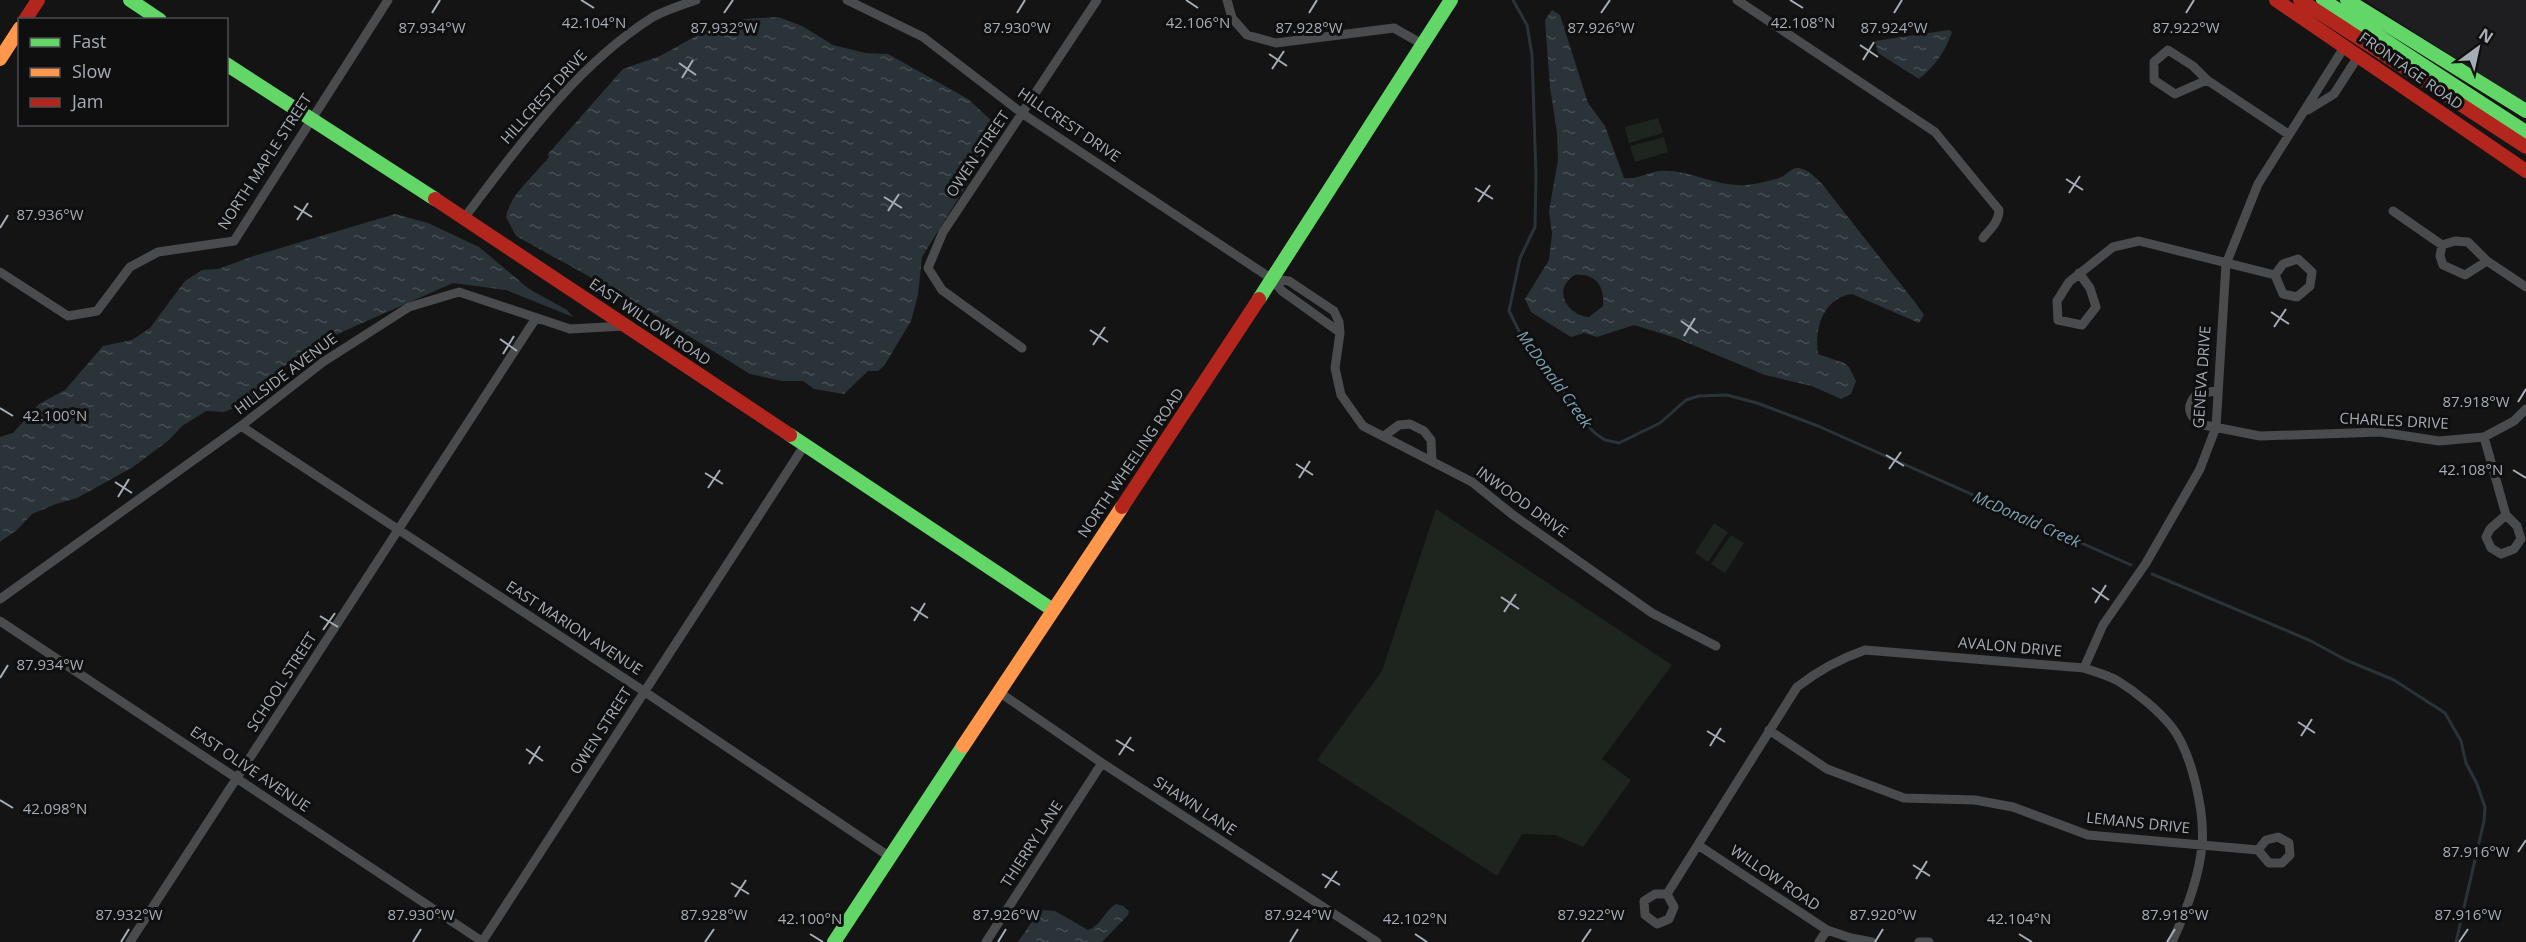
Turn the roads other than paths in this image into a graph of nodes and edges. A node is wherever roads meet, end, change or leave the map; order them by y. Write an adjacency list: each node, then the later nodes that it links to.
1 (38, 0): 14 (main road)
2 (130, 0): 15 (main road)
3 (388, 0): 26 (street, NORTH MAPLE STREET)
4 (696, 0): 32 (street, HILLCREST DRIVE)
5 (847, 0): 25 (street, HILLCREST DRIVE)
6 (1097, 0): 25 (street, OWEN STREET)
7 (1227, 0): 17 (street)
8 (1451, 0): 17 (main road, NORTH WHEELING ROAD)
9 (1737, 0): 33 (street)
10 (2276, 0): 18 (main road, FRONTAGE ROAD)
11 (2300, 0): 29 (main road)
12 (2323, 0): 27 (main road)
13 (2347, 0): 24 (main road, FRONTAGE ROAD)
14 (26, 18)
15 (157, 18)
16 (18, 31): 20 (main road)
17 (1422, 44): 40 (main road, NORTH WHEELING ROAD)
18 (2345, 46): 19 (main road, FRONTAGE ROAD); 23 (street, GENEVA DRIVE)
19 (2359, 55): 23 (street, GENEVA DRIVE); 30 (main road, FRONTAGE ROAD)
20 (0, 58)
21 (228, 65): 26 (main road, EAST WILLOW ROAD)
22 (2207, 80): 22 (street); 28 (street)
23 (2306, 111): 28 (street, GENEVA DRIVE)
24 (2526, 111)
25 (1023, 114): 40 (street, HILLCREST DRIVE); 44 (street, OWEN STREET)
26 (311, 119): 32 (main road, EAST WILLOW ROAD); 37 (street, NORTH MAPLE STREET)
27 (2526, 132)
28 (2288, 134): 36 (street, GENEVA DRIVE)
29 (2526, 147)
30 (2526, 171)
31 (2393, 211): 34 (street)
32 (464, 218): 43 (main road, EAST WILLOW ROAD)
33 (1983, 238)
34 (2442, 244): 35 (street); 35 (street)
35 (2487, 261): 41 (street)
36 (2226, 264): 38 (street); 39 (street); 45 (street, GENEVA DRIVE)
37 (0, 272)
38 (2079, 273): 38 (street)
39 (2275, 275): 39 (street)
40 (1272, 279): 49 (street, INWOOD DRIVE); 56 (main road, NORTH WHEELING ROAD)
41 (2526, 287)
42 (536, 318): 43 (street, HILLSIDE AVENUE); 47 (street, HILLSIDE AVENUE); 54 (street, SCHOOL STREET)
43 (626, 326): 51 (main road, EAST WILLOW ROAD)
44 (1022, 348)
45 (2217, 390): 48 (street, GENEVA DRIVE); 48 (street, CHARLES DRIVE)
46 (2526, 409): 50 (street, CHARLES DRIVE)
47 (241, 426): 54 (street, EAST MARION AVENUE); 55 (street, HILLSIDE AVENUE)
48 (2216, 427): 50 (street, CHARLES DRIVE); 59 (street, GENEVA DRIVE)
49 (1384, 436): 52 (street, INWOOD DRIVE); 52 (street)
50 (2484, 437): 53 (street)
51 (804, 446): 56 (main road, EAST WILLOW ROAD); 60 (street, OWEN STREET)
52 (1432, 461): 58 (street, INWOOD DRIVE)
53 (2506, 515): 53 (street)
54 (398, 530): 60 (street, EAST MARION AVENUE); 64 (street, SCHOOL STREET)
55 (0, 599)
56 (1053, 610): 61 (main road, NORTH WHEELING ROAD)
57 (0, 621): 64 (street, EAST OLIVE AVENUE)
58 (1716, 646)
59 (2084, 668): 62 (street, AVALON DRIVE); 66 (street, AVALON DRIVE)
60 (645, 692): 68 (street, EAST MARION AVENUE); 72 (street, OWEN STREET)
61 (999, 692): 63 (street, SHAWN LANE); 68 (main road, NORTH WHEELING ROAD)
62 (1769, 730): 65 (street, AVALON DRIVE); 66 (street, LEMANS DRIVE)
63 (1102, 763): 74 (street, THIERRY LANE); 75 (street, SHAWN LANE)
64 (237, 778): 71 (street, SCHOOL STREET); 72 (street, EAST OLIVE AVENUE)
65 (1698, 845): 69 (street, AVALON DRIVE); 70 (street, WILLOW ROAD)
66 (2202, 845): 67 (street, LEMANS DRIVE); 80 (street, AVALON DRIVE)
67 (2258, 850)
68 (890, 857): 73 (main road, NORTH WHEELING ROAD)
69 (1667, 894)
70 (1827, 930): 76 (street); 77 (street, WILLOW ROAD)
71 (130, 942)
72 (482, 942)
73 (834, 942)
74 (986, 942)
75 (1377, 942)
76 (1819, 942)
77 (1872, 942)
78 (1919, 942): 79 (street)
79 (1929, 942)
80 (2172, 942)

